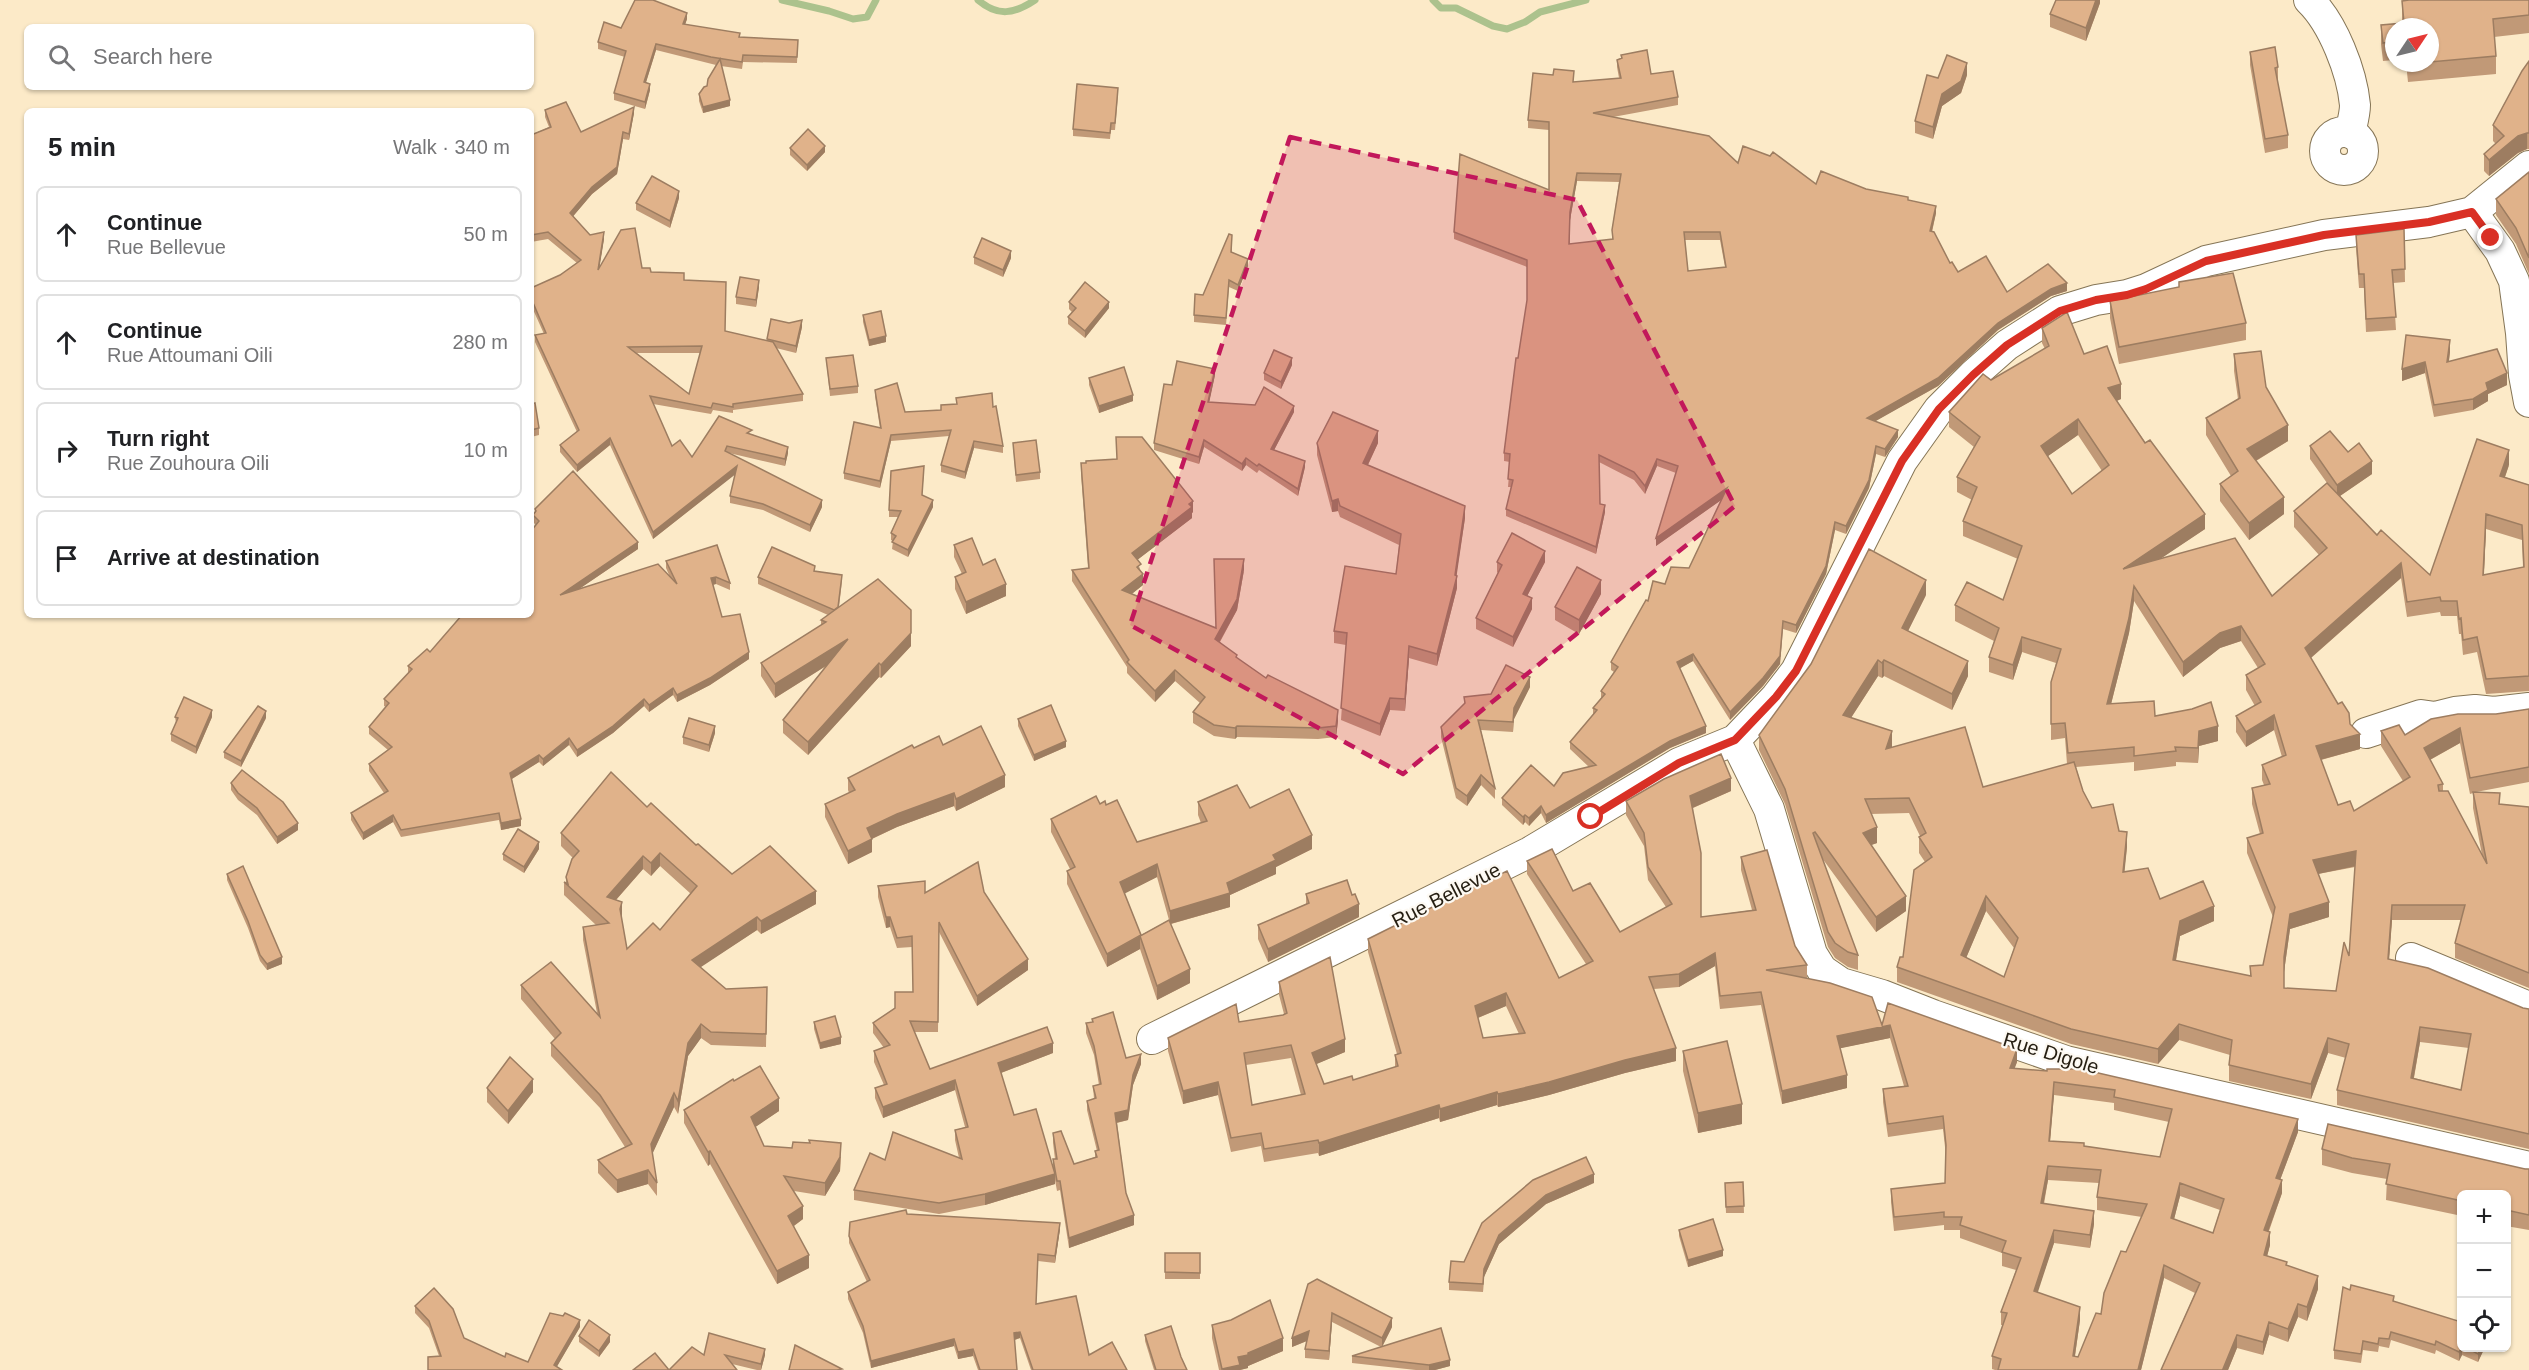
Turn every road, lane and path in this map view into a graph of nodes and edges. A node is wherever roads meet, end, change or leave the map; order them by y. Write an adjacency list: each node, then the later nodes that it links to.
1 (2309, 0): 2 (street)
2 (2350, 133)
3 (2529, 166): 4 (street)
4 (2472, 212): 5 (street); 8 (street)
5 (2529, 402)
6 (2529, 708): 7 (street)
7 (2366, 733)
8 (1735, 740): 11 (street, Rue Bellevue); 12 (street, Rue Digole)
9 (2411, 958): 10 (street)
10 (2529, 1007)
11 (1152, 1039)
12 (2529, 1167)

